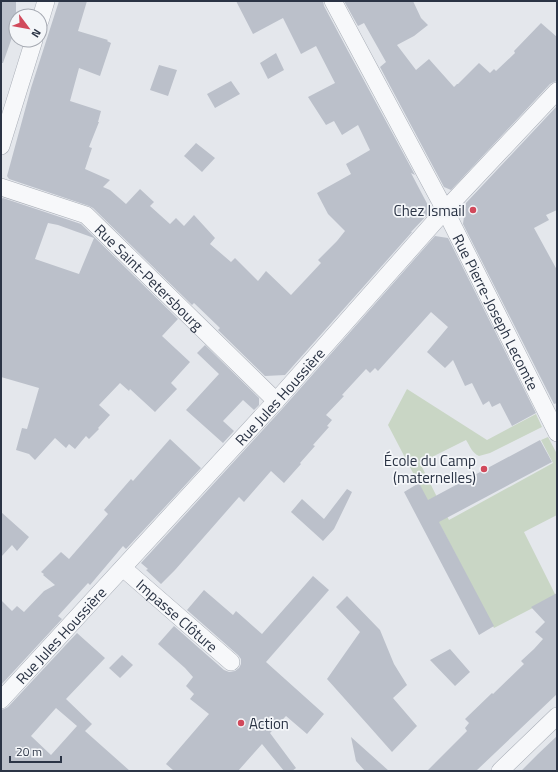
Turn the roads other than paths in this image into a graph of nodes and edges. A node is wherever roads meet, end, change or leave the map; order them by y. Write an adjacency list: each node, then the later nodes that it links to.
1 (334, 1): 6 (street, Rue Pierre-Joseph Lecomte)
2 (32, 48): 4 (street)
3 (557, 90): 6 (street, Rue Jules Houssière)
4 (1, 146)
5 (1, 187): 7 (street, Rue Saint-Petersbourg)
6 (445, 210): 7 (street, Rue Jules Houssière); 8 (street, Rue Pierre-Joseph Lecomte)
7 (276, 401): 9 (street, Rue Jules Houssière)
8 (557, 433)
9 (123, 568): 10 (street, Impasse Clôture); 11 (street, Rue Jules Houssière)
10 (231, 662)
11 (1, 700)
12 (557, 716): 13 (street)
13 (500, 771)

